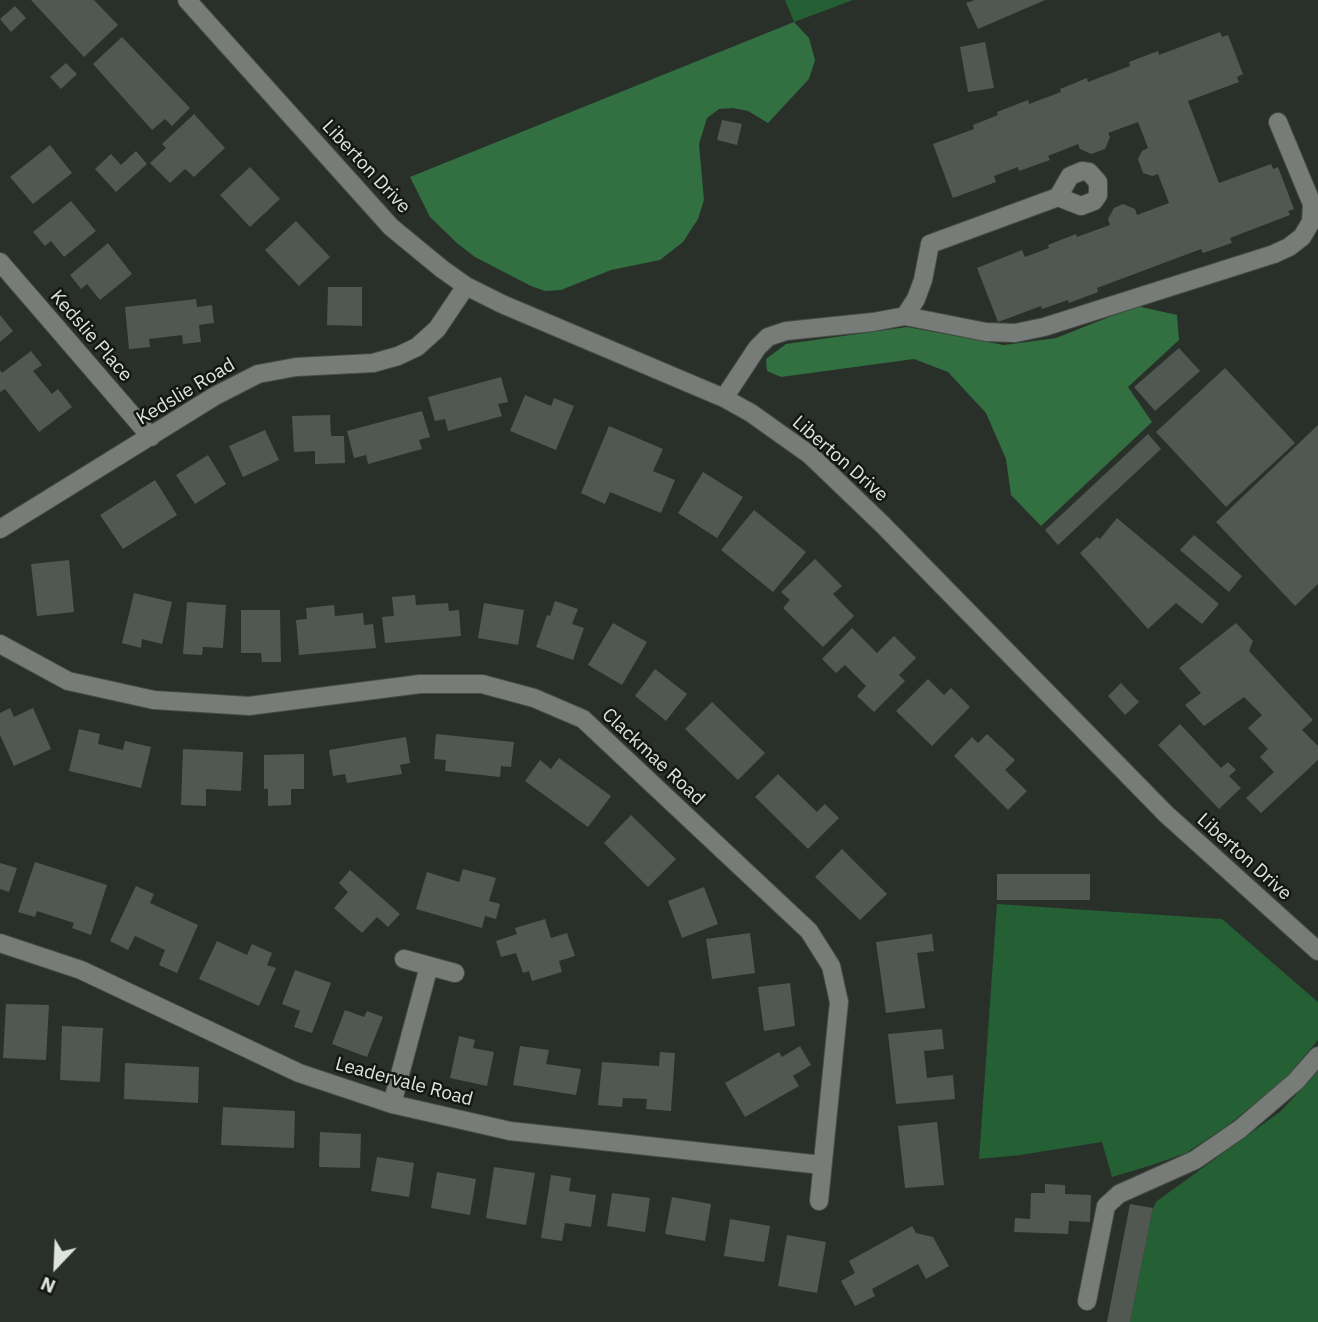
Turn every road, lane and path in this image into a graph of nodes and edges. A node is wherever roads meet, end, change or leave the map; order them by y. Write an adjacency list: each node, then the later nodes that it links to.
1 (187, 0): 5 (street, Liberton Drive)
2 (1278, 122): 6 (street)
3 (1058, 197): 6 (street)
4 (0, 262): 8 (street, Kedslie Place)
5 (466, 286): 7 (street, Liberton Drive); 8 (street, Kedslie Road)
6 (905, 316): 7 (street)
7 (723, 398): 12 (street, Liberton Drive)
8 (151, 437): 9 (street, Kedslie Road)
9 (0, 529)
10 (0, 644): 18 (street, Clackmae Road)
11 (0, 943): 17 (street, Leadervale Road)
12 (1318, 951)
13 (404, 959): 14 (street)
14 (429, 966): 15 (street); 17 (street)
15 (455, 973)
16 (1318, 1056): 20 (street)
17 (392, 1104): 18 (street, Leadervale Road)
18 (822, 1165): 19 (street, Clackmae Road)
19 (819, 1201)
20 (1087, 1301)

